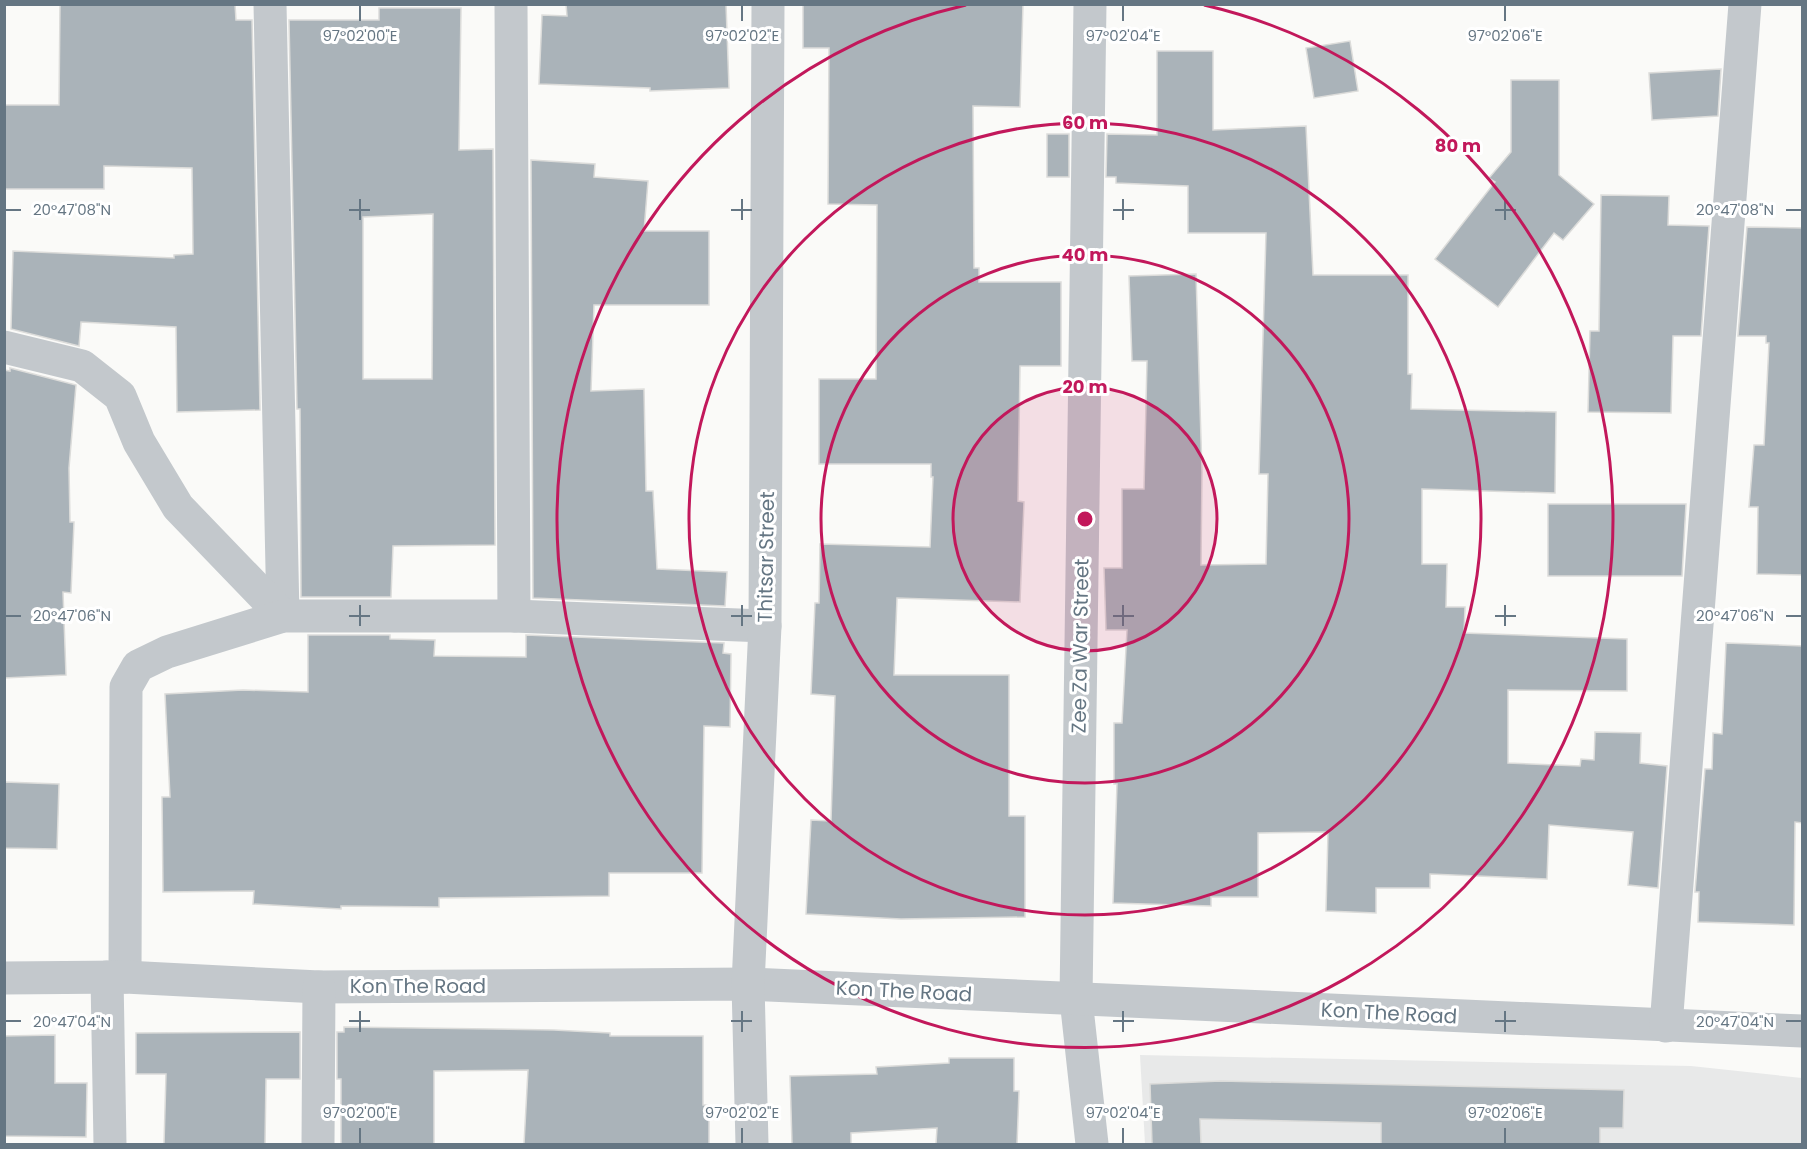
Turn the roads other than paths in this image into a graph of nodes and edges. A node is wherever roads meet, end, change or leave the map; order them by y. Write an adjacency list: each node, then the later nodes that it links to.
1 (270, 4): 7 (street)
2 (511, 4): 8 (street)
3 (768, 4): 9 (street, Thitsar Street)
4 (1090, 4): 14 (street, Zee Za War Street)
5 (1745, 4): 15 (street)
6 (4, 347): 7 (street)
7 (283, 616): 8 (street); 10 (street)
8 (514, 616): 9 (street)
9 (765, 626): 12 (street, Thitsar Street)
10 (116, 977): 11 (street, Kon The Road); 13 (street, Kon The Road); 17 (street)
11 (4, 978)
12 (748, 984): 13 (street, Kon The Road); 14 (street, Kon The Road); 19 (street, Thitsar Street)
13 (319, 987): 18 (street)
14 (1076, 999): 15 (street, Kon The Road); 20 (street, Zee Za War Street)
15 (1666, 1026): 16 (street, Kon The Road)
16 (1803, 1030)
17 (110, 1144)
18 (318, 1144)
19 (752, 1144)
20 (1092, 1144)

